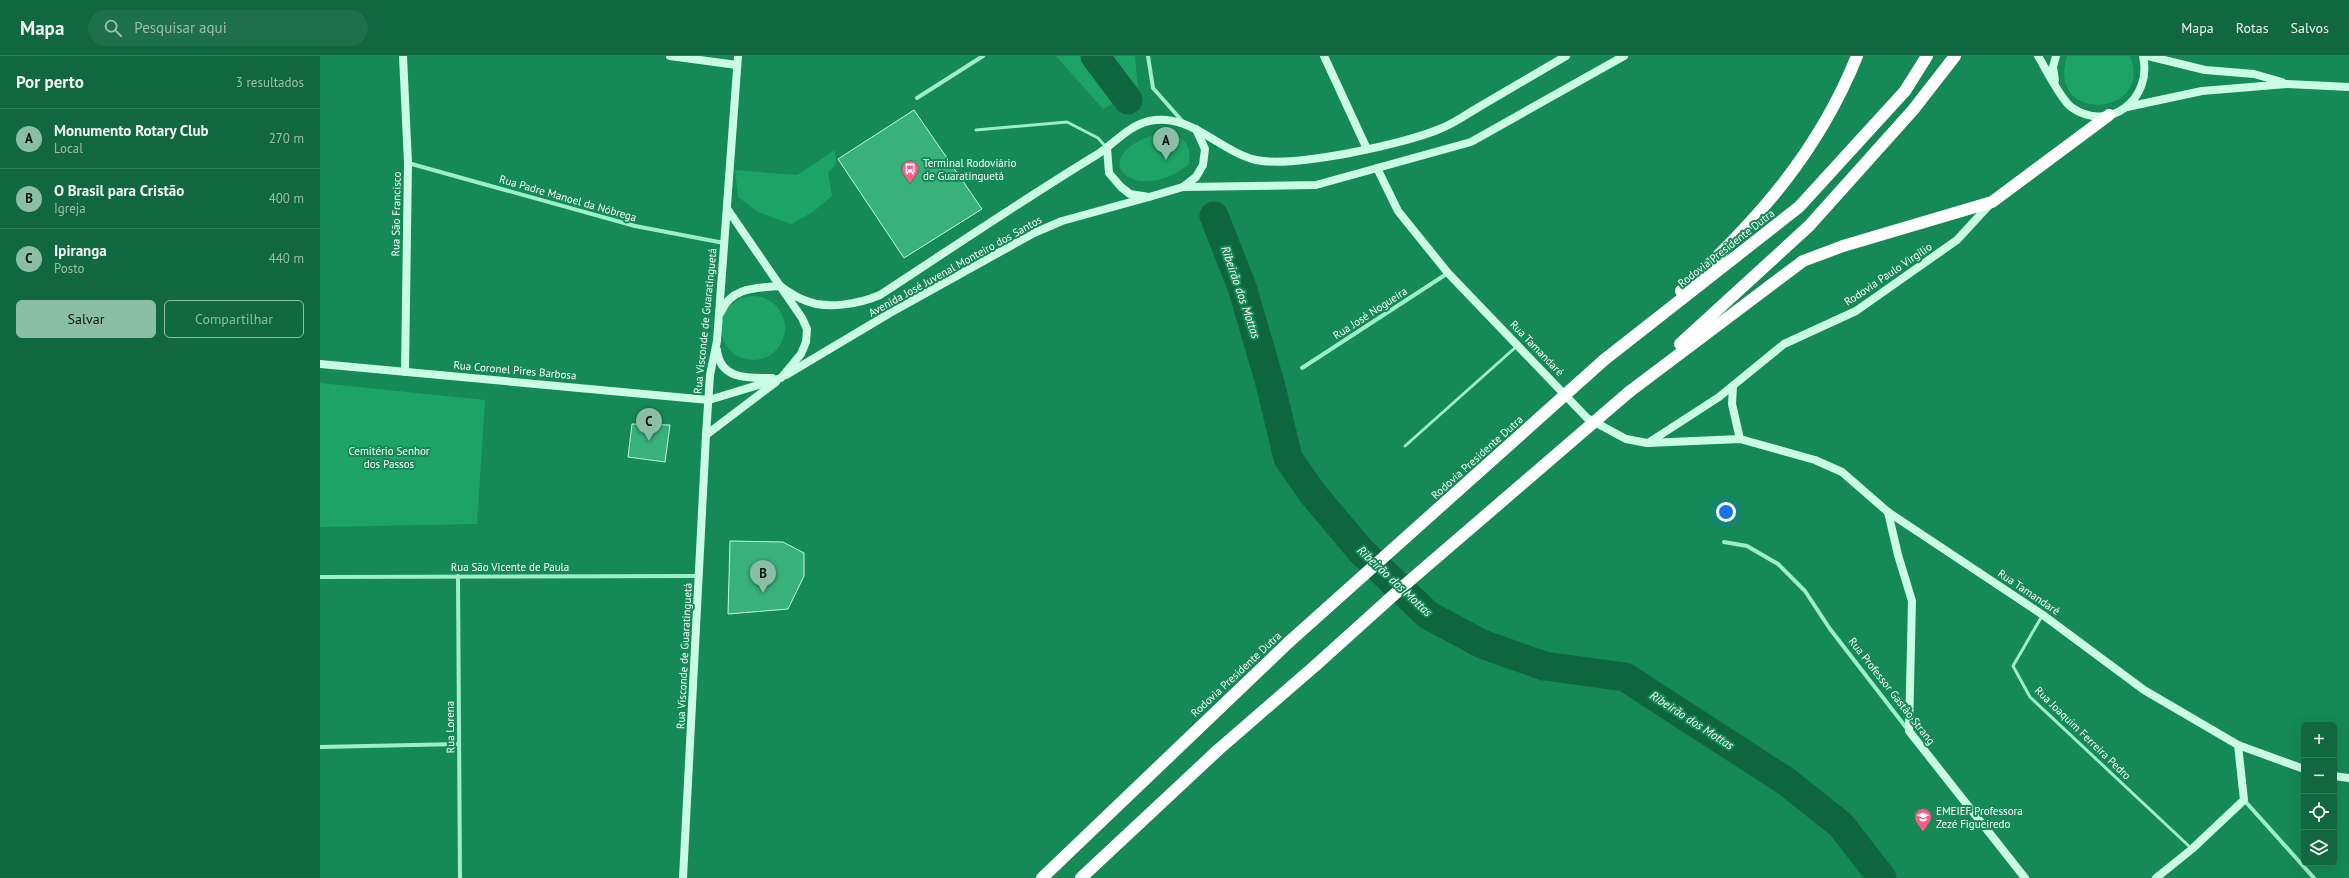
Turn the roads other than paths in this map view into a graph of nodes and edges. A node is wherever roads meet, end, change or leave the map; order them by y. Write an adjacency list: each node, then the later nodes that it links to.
1 (404, 56): 28 (main road, Rua São Francisco)
2 (670, 56): 16 (main road)
3 (738, 56): 16 (main road, Rua Visconde de Guaratinguetá)
4 (983, 56): 20 (street)
5 (1148, 56): 23 (street)
6 (1324, 56): 27 (main road)
7 (1566, 56): 27 (main road)
8 (1624, 56): 29 (main road)
9 (1857, 56): 40 (highway)
10 (1927, 56): 40 (highway, Rodovia Presidente Dutra)
11 (2038, 56): 17 (main road)
12 (2056, 56): 17 (main road)
13 (2143, 56): 21 (main road)
14 (2148, 56): 18 (main road)
15 (1954, 58): 46 (highway)
16 (737, 65): 33 (main road, Rua Visconde de Guaratinguetá)
17 (2055, 83): 22 (main road)
18 (2287, 84): 19 (main road); 21 (main road)
19 (2349, 87)
20 (917, 98)
21 (2127, 106): 22 (main road)
22 (2109, 115): 32 (highway)
23 (1183, 122): 24 (main road); 26 (main road)
24 (1196, 129): 27 (main road); 30 (main road)
25 (976, 130): 26 (lane)
26 (1108, 148): 31 (main road); 36 (main road, Avenida José Juvenal Monteiro dos Santos)
27 (1367, 148)
28 (408, 163): 34 (street, Rua Padre Manoel da Nóbrega); 43 (main road, Rua São Francisco)
29 (1377, 168): 30 (main road); 35 (main road, Rua Tamandaré)
30 (1183, 187): 31 (main road)
31 (1150, 197): 44 (main road, Avenida José Juvenal Monteiro dos Santos)
32 (1992, 202): 45 (main road, Rodovia Paulo Virgílio); 46 (highway)
33 (728, 210): 34 (main road, Rua Visconde de Guaratinguetá); 36 (main road)
34 (724, 243): 37 (main road, Rua Visconde de Guaratinguetá)
35 (1448, 273): 39 (main road, Rua Tamandaré); 42 (street, Rua José Nogueira)
36 (780, 286): 37 (main road); 44 (main road)
37 (718, 320): 38 (main road, Rua Visconde de Guaratinguetá)
38 (717, 341): 44 (main road); 47 (main road, Rua Visconde de Guaratinguetá)
39 (1518, 345): 50 (main road, Rua Tamandaré); 51 (lane)
40 (1604, 360): 69 (highway, Rodovia Presidente Dutra, bridge)
41 (320, 364): 43 (main road, Rua Coronel Pires Barbosa)
42 (1302, 368)
43 (405, 372): 47 (main road, Rua Coronel Pires Barbosa)
44 (781, 378): 47 (main road); 48 (main road)
45 (1733, 386): 49 (main road); 50 (main road, Rodovia Paulo Virgílio)
46 (1629, 392): 70 (highway, bridge)
47 (709, 400): 48 (main road, Rua Visconde de Guaratinguetá)
48 (706, 435): 55 (main road, Rua Visconde de Guaratinguetá)
49 (1740, 439): 50 (main road, Rua Tamandaré); 52 (main road, Rua Tamandaré)
50 (1647, 443)
51 (1405, 446)
52 (1888, 512): 57 (main road, Rua Tamandaré); 58 (main road)
53 (1724, 542): 58 (street, Rua Professor Gastão Strang)
54 (458, 576): 55 (street, Rua São Vicente de Paula); 56 (street, Rua São Vicente de Paula); 59 (street, Rua Lorena)
55 (700, 576): 68 (main road, Rua Visconde de Guaratinguetá)
56 (320, 578)
57 (2044, 615): 60 (main road, Rua Tamandaré); 66 (lane, Rua Joaquim Ferreira Pedro)
58 (1909, 732): 71 (main road, Rua Professor Gastão Strang)
59 (459, 744): 61 (street); 67 (street, Rua Lorena)
60 (2238, 746): 62 (main road, Rua Tamandaré); 65 (main road)
61 (320, 747)
62 (2301, 768)
63 (2337, 776): 64 (main road)
64 (2349, 778)
65 (2244, 800): 66 (main road); 73 (street)
66 (2192, 849): 72 (main road)
67 (460, 878)
68 (684, 878)
69 (1042, 878)
70 (1081, 878)
71 (2025, 878)
72 (2156, 878)
73 (2314, 878)

